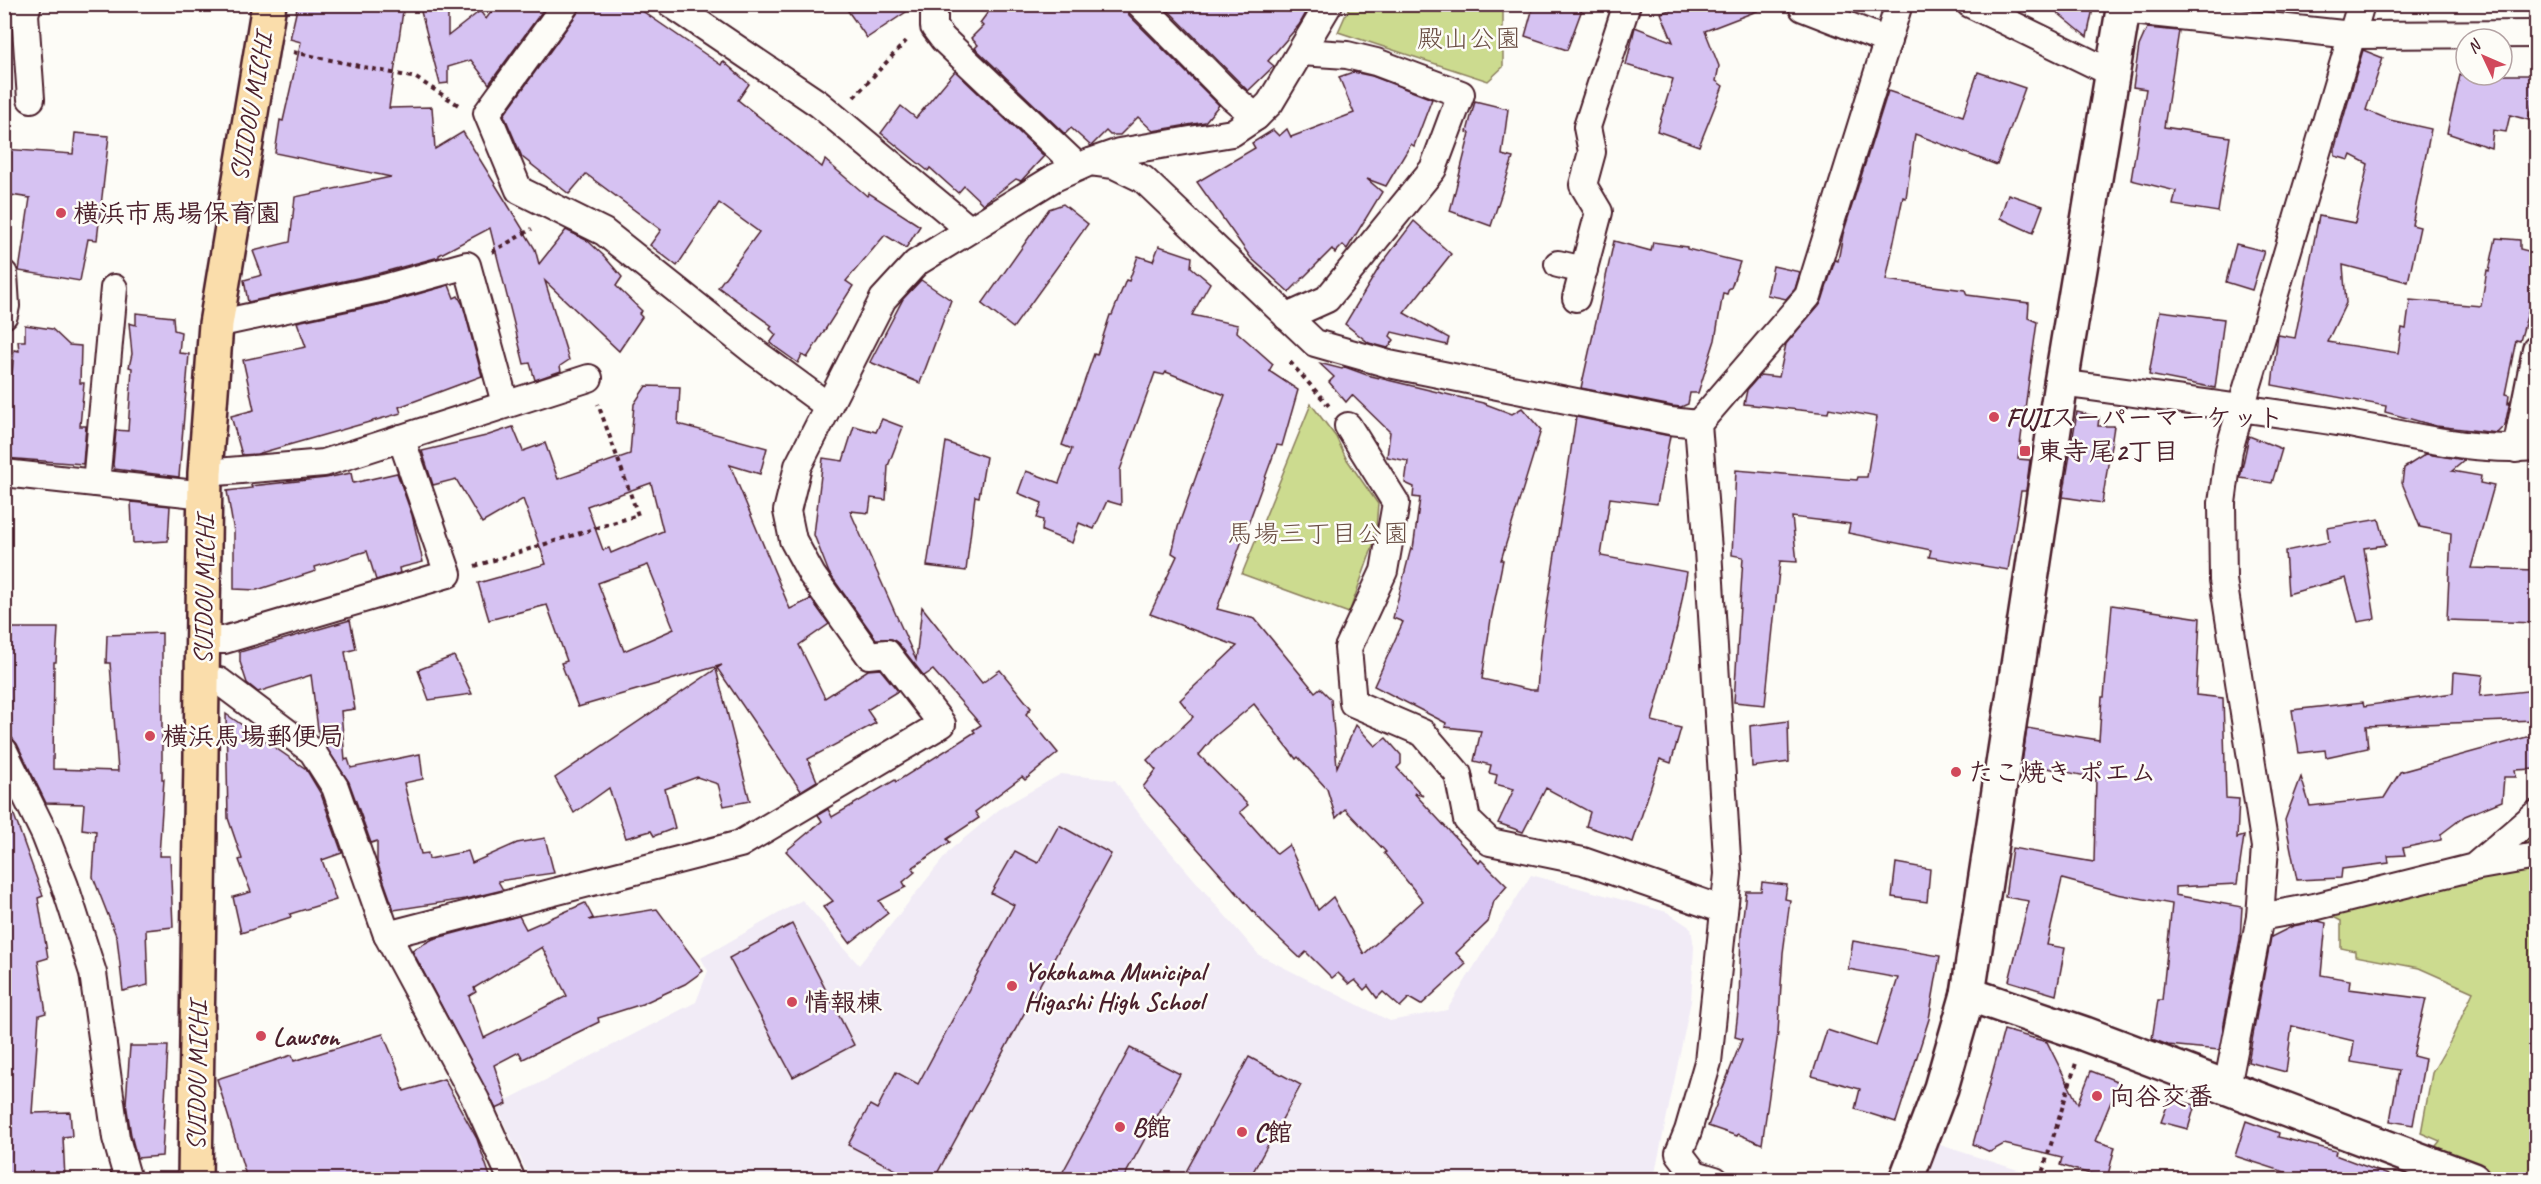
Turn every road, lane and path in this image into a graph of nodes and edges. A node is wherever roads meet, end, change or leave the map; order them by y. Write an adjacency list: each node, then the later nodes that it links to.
1 (28, 4): 20 (street)
2 (269, 4): 17 (main road, SUIDOU MICHI)
3 (566, 4): 21 (street)
4 (671, 4): 22 (street)
5 (1140, 4): 23 (street)
6 (1329, 4): 18 (street)
7 (1627, 4): 29 (street)
8 (1801, 4): 16 (street)
9 (1899, 4): 16 (street)
10 (1970, 4): 19 (street)
11 (2361, 4): 15 (street)
12 (2122, 6): 15 (street); 19 (street)
13 (934, 13): 22 (path); 24 (street)
14 (2536, 34): 15 (street)
15 (2352, 35): 42 (street)
16 (1888, 41): 43 (street)
17 (261, 46): 21 (path); 35 (main road, SUIDOU MICHI)
18 (1301, 52): 23 (street); 34 (street)
19 (2114, 74): 39 (street)
20 (31, 99)
21 (487, 113): 25 (street)
22 (835, 117): 26 (street)
23 (1256, 117): 24 (street)
24 (1084, 165): 26 (street); 34 (street)
25 (563, 212): 28 (path); 41 (street)
26 (969, 229): 41 (street)
27 (1558, 264): 29 (street)
28 (467, 265): 35 (street); 40 (street)
29 (1584, 270): 32 (street)
30 (4, 274): 33 (street)
31 (114, 288): 48 (street)
32 (1576, 298)
33 (4, 315)
34 (1287, 316): 43 (street)
35 (216, 324): 49 (main road, SUIDOU MICHI)
36 (2536, 349): 46 (street)
37 (1284, 355): 44 (path)
38 (589, 378): 40 (street); 50 (path)
39 (2061, 383): 42 (street); 60 (street)
40 (505, 403): 45 (street)
41 (828, 406): 59 (street)
42 (2241, 408): 46 (street); 58 (street)
43 (1698, 424): 57 (street)
44 (1348, 426): 57 (street)
45 (401, 438): 49 (street); 50 (street)
46 (2526, 448)
47 (4, 473): 48 (street)
48 (96, 483): 49 (street)
49 (205, 484): 51 (main road, SUIDOU MICHI)
50 (448, 574): 51 (street)
51 (204, 640): 52 (main road, SUIDOU MICHI)
52 (203, 679): 59 (street); 64 (main road, SUIDOU MICHI)
53 (4, 751): 63 (street)
54 (2536, 814): 56 (street)
55 (2536, 856): 56 (street)
56 (2474, 867): 58 (street)
57 (1724, 910): 66 (street)
58 (2260, 917): 62 (street)
59 (387, 935): 65 (street)
60 (1968, 994): 61 (street); 67 (street)
61 (2085, 1034): 62 (street); 68 (path)
62 (2227, 1087): 69 (street)
63 (128, 1179)
64 (195, 1179)
65 (512, 1179)
66 (1715, 1179)
67 (1906, 1179)
68 (2040, 1179)
69 (2473, 1179)

